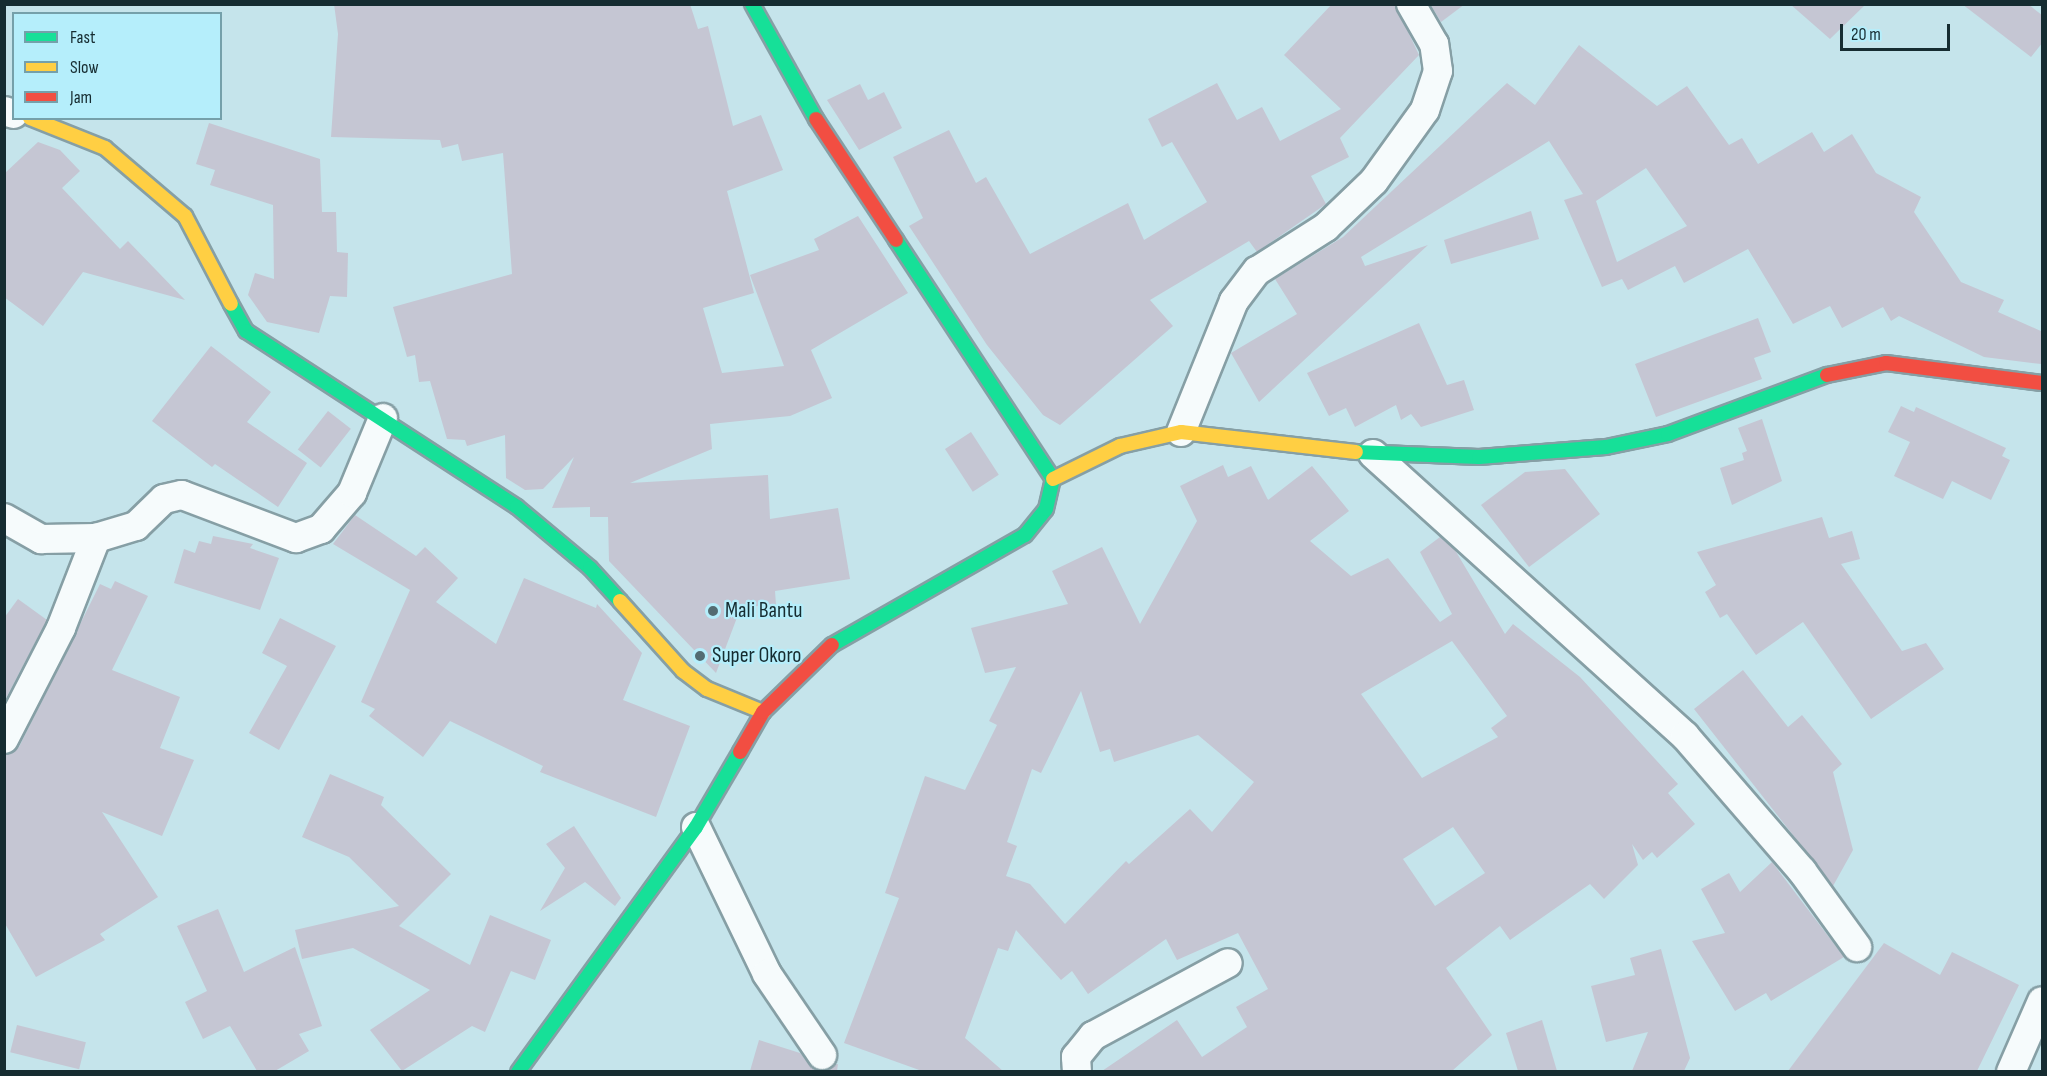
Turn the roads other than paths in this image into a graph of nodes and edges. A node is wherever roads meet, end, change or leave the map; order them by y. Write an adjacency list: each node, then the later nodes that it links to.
1 (752, 4): 8 (street)
2 (1411, 4): 6 (street)
3 (35, 120): 5 (street)
4 (2043, 383): 7 (street)
5 (383, 418): 10 (street); 11 (street)
6 (1181, 432): 7 (street); 8 (street)
7 (1373, 454): 14 (street)
8 (1053, 479): 11 (street)
9 (4, 518): 10 (street)
10 (96, 538): 12 (street)
11 (763, 712): 13 (street)
12 (4, 739)
13 (696, 827): 17 (street); 18 (street)
14 (1857, 947)
15 (1228, 963): 19 (street)
16 (2043, 1001): 20 (street)
17 (822, 1055)
18 (518, 1071)
19 (1077, 1071)
20 (2011, 1071)

